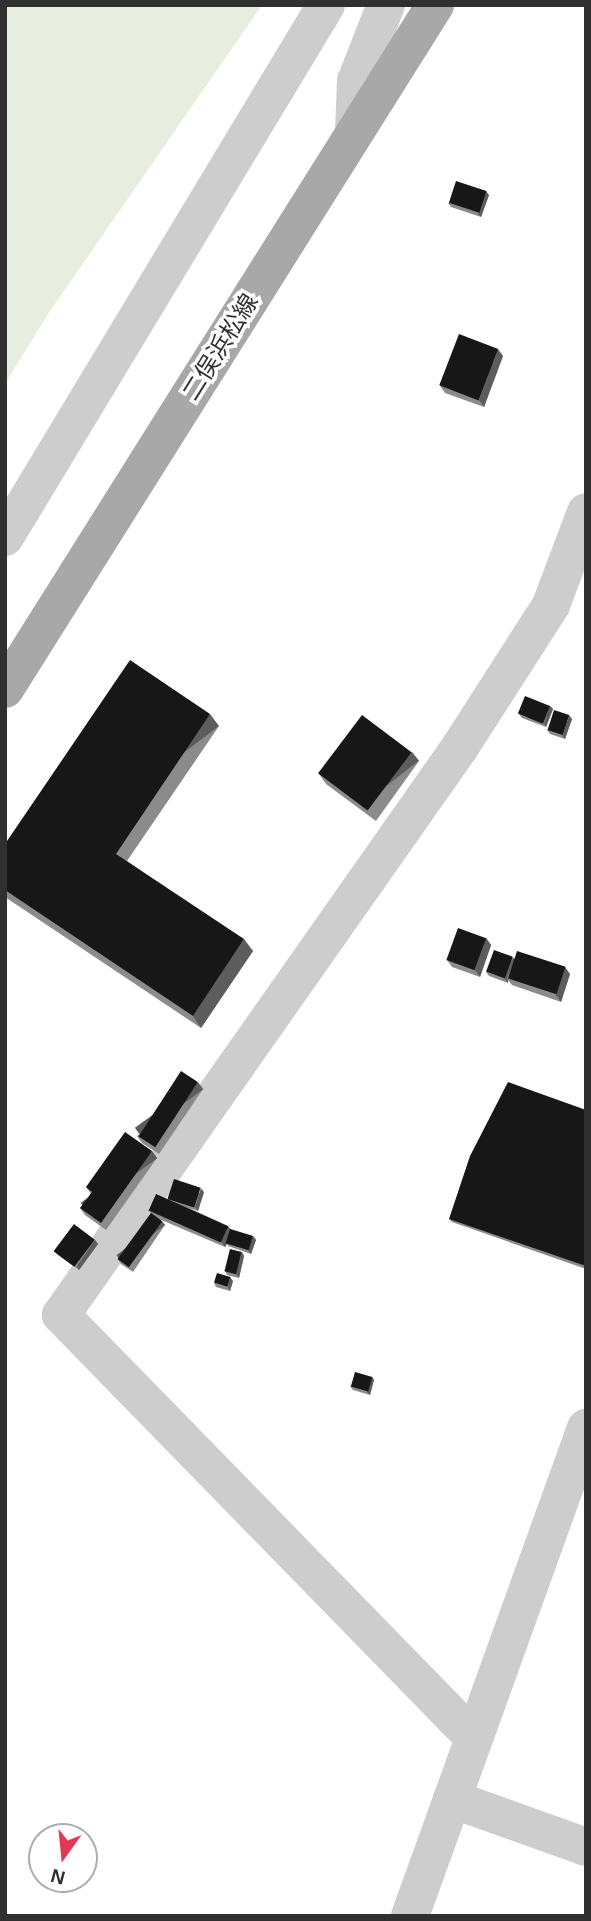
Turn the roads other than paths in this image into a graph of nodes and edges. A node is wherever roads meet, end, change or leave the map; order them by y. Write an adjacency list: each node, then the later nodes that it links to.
1 (326, 5): 6 (street)
2 (386, 5): 4 (street)
3 (435, 5): 4 (main road, 二俣浜松線)
4 (354, 133): 7 (main road, 二俣浜松線)
5 (586, 512): 9 (street)
6 (5, 537)
7 (5, 688)
8 (586, 1428): 9 (street)
9 (473, 1737): 10 (street)
10 (452, 1799): 11 (street); 12 (street)
11 (586, 1847)
12 (410, 1916)

